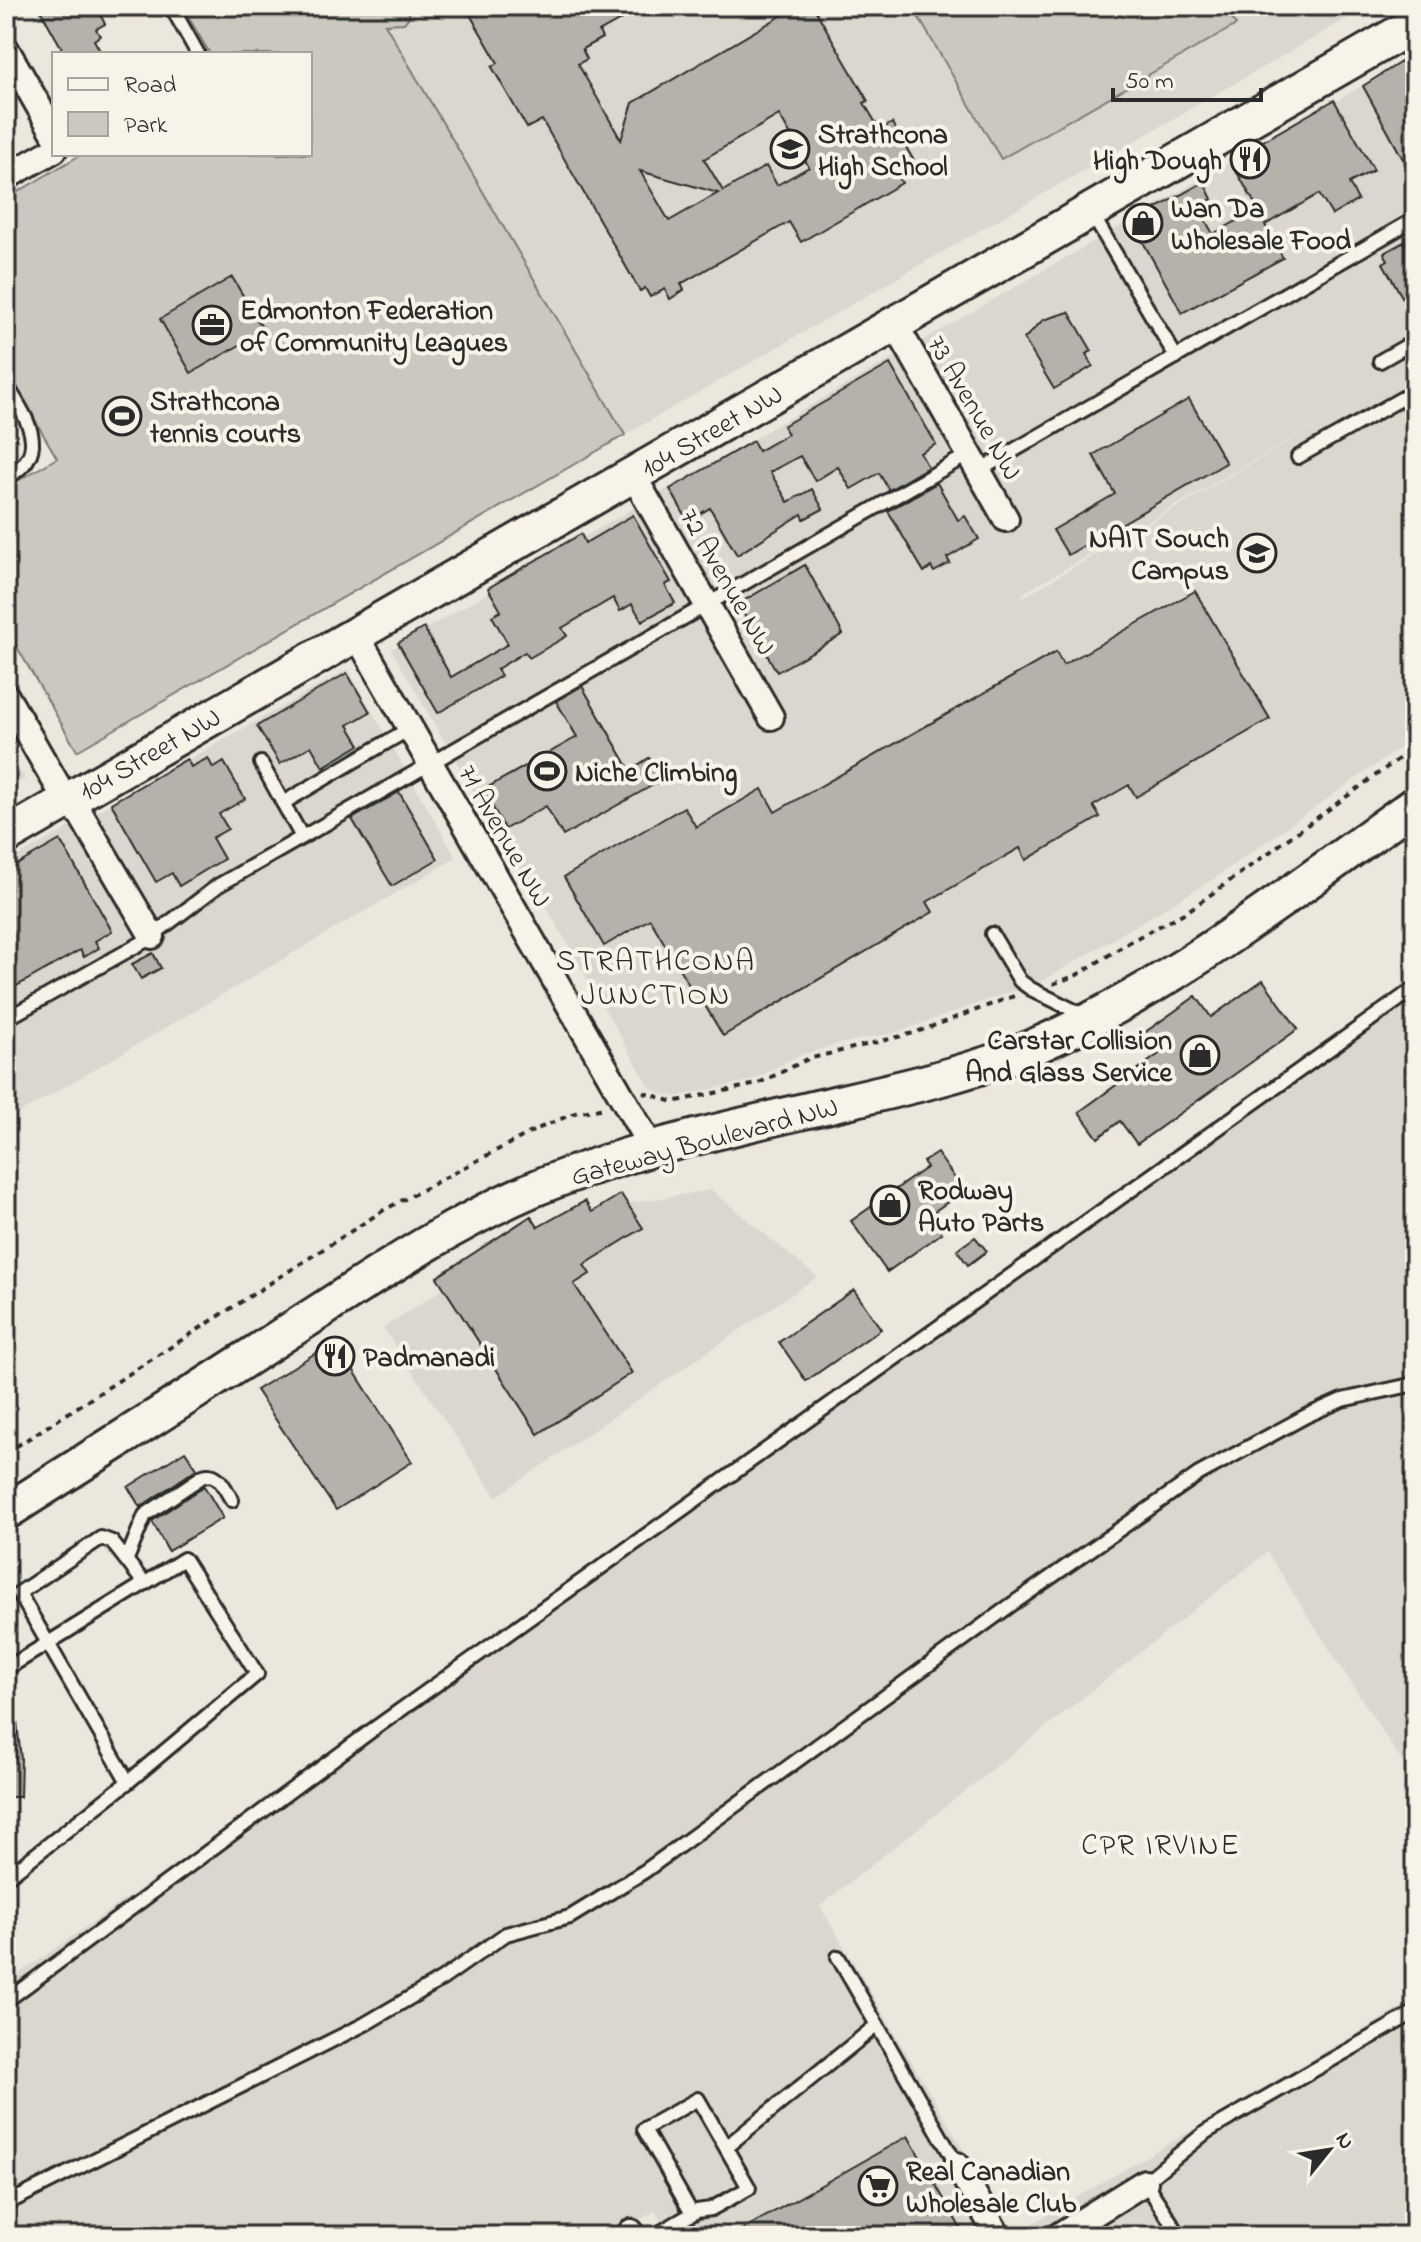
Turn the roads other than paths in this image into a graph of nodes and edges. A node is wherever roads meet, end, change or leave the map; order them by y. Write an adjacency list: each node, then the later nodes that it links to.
1 (171, 6): 4 (lane)
2 (1415, 24): 8 (main road, 104 Street NW)
3 (6, 49): 5 (street)
4 (197, 52)
5 (52, 130)
6 (52, 151): 7 (street)
7 (6, 177)
8 (1090, 211): 10 (main road, 104 Street NW); 12 (lane)
9 (1415, 219): 12 (lane)
10 (895, 324): 17 (street, 73 Avenue NW); 18 (main road, 104 Street NW)
11 (1415, 341): 13 (lane)
12 (1176, 357): 17 (lane)
13 (1380, 361)
14 (6, 384): 19 (lane)
15 (1415, 391): 16 (lane)
16 (1298, 457)
17 (973, 462): 20 (street, 73 Avenue NW); 21 (lane)
18 (633, 475): 21 (street, 72 Avenue NW); 22 (main road, 104 Street NW)
19 (6, 478)
20 (1006, 519)
21 (708, 604): 24 (street, 72 Avenue NW); 27 (lane)
22 (356, 634): 25 (street, 71 Avenue NW); 28 (main road, 104 Street NW)
23 (6, 696): 28 (street)
24 (771, 717)
25 (409, 729): 27 (street, 71 Avenue NW); 29 (lane)
26 (261, 763): 29 (lane)
27 (431, 764): 32 (lane); 38 (street, 71 Avenue NW)
28 (66, 800): 31 (main road, 104 Street NW); 34 (street)
29 (283, 803): 32 (lane)
30 (1415, 804): 37 (main road, Gateway Boulevard NW)
31 (6, 836)
32 (302, 837): 34 (lane)
33 (992, 934): 37 (lane)
34 (152, 936): 36 (lane)
35 (1415, 988): 49 (lane)
36 (6, 1019)
37 (1090, 1019): 38 (main road, Gateway Boulevard NW)
38 (652, 1149): 41 (main road, Gateway Boulevard NW)
39 (1415, 1384): 55 (lane)
40 (232, 1500): 42 (lane)
41 (6, 1512)
42 (127, 1559): 43 (lane); 44 (lane)
43 (144, 1583): 44 (lane); 46 (lane)
44 (47, 1642): 45 (lane); 46 (lane)
45 (6, 1669)
46 (128, 1782): 47 (lane)
47 (6, 1878)
48 (838, 1957): 51 (lane)
49 (6, 2001)
50 (1415, 2012): 54 (lane)
51 (877, 2025): 52 (lane); 53 (lane)
52 (726, 2147): 56 (lane); 56 (lane)
53 (957, 2165): 58 (street)
54 (1145, 2182): 59 (street); 60 (lane)
55 (6, 2204)
56 (692, 2214): 57 (lane)
57 (640, 2235)
58 (998, 2236)
59 (1058, 2236)
60 (1180, 2236)

